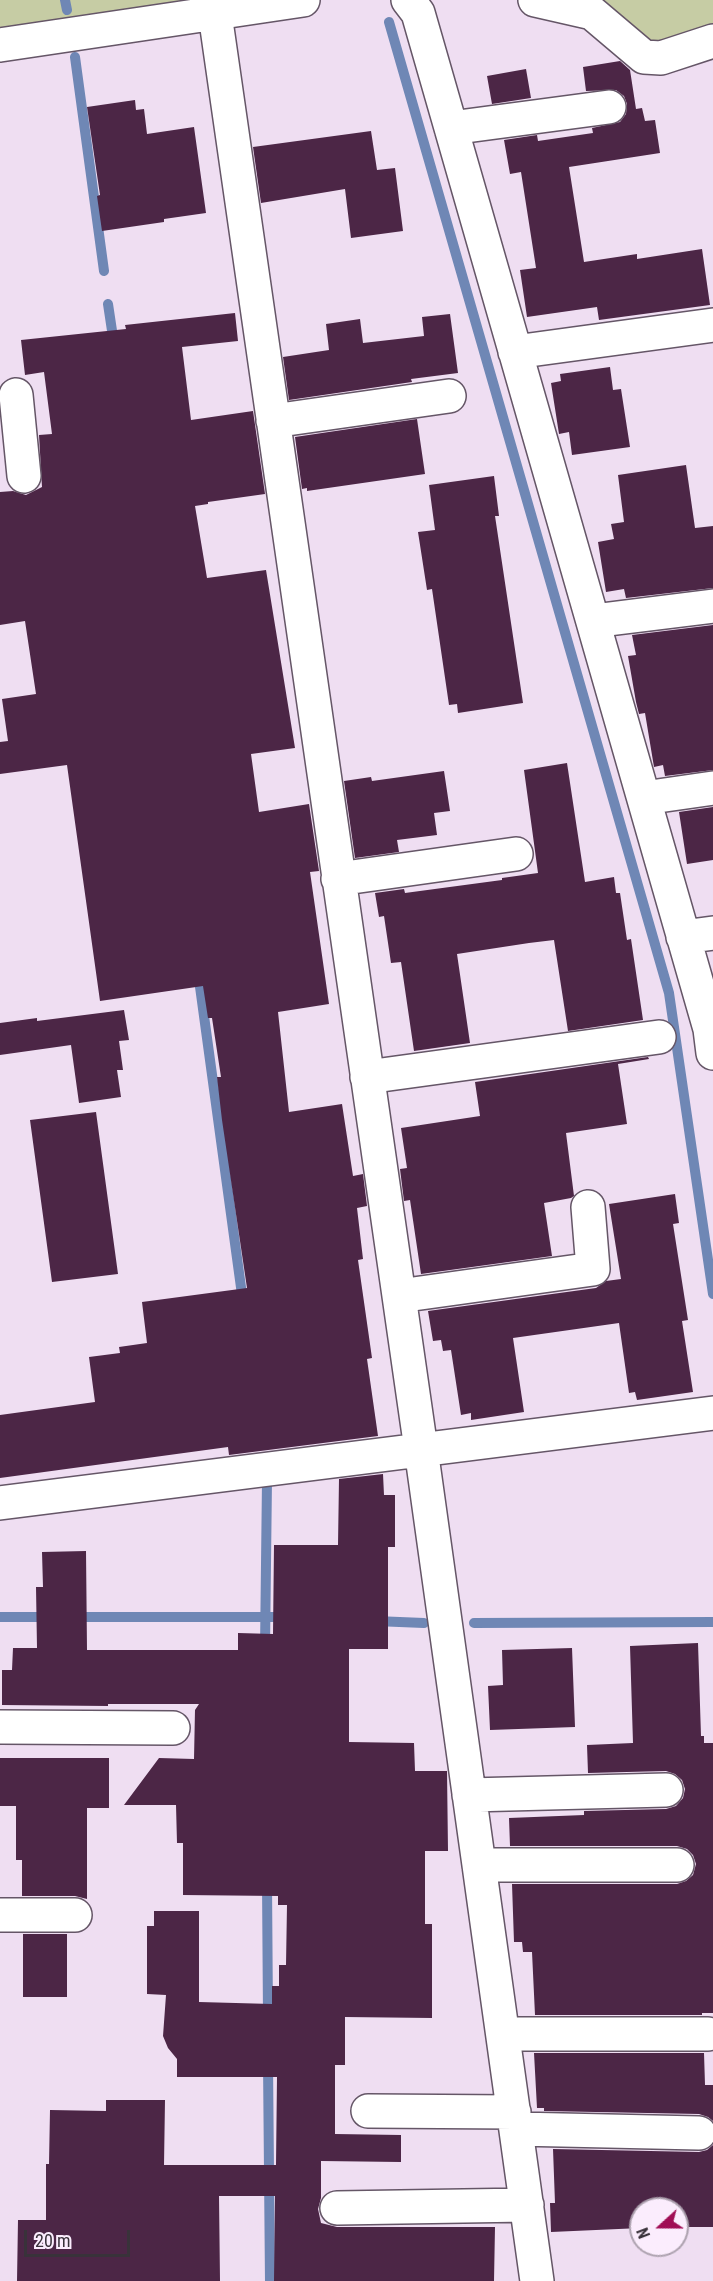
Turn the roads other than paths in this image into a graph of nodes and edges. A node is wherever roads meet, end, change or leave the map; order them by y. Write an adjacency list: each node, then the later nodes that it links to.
1 (303, 0): 5 (street)
2 (408, 0): 9 (street)
3 (535, 0): 4 (street)
4 (590, 7): 6 (street)
5 (215, 14): 7 (street); 14 (street)
6 (713, 41)
7 (0, 45)
8 (609, 107): 9 (street)
9 (451, 128): 11 (street)
10 (713, 325): 11 (street)
11 (515, 352): 18 (street)
12 (16, 395): 15 (street)
13 (449, 396): 14 (street)
14 (273, 421): 22 (street)
15 (10, 439): 16 (street)
16 (24, 476)
17 (713, 606): 18 (street)
18 (593, 621): 20 (street)
19 (713, 788): 20 (street)
20 (644, 798): 23 (street)
21 (516, 854): 22 (street)
22 (338, 879): 26 (street)
23 (698, 935): 25 (street)
24 (659, 1037): 26 (street)
25 (713, 1053)
26 (367, 1077): 28 (street)
27 (588, 1207): 28 (street)
28 (399, 1296): 30 (street)
29 (713, 1413): 30 (street)
30 (421, 1449): 31 (street); 35 (street)
31 (0, 1503)
32 (0, 1727): 33 (street)
33 (173, 1728)
34 (666, 1790): 35 (street)
35 (469, 1795): 37 (street)
36 (677, 1864): 37 (street)
37 (479, 1865): 40 (street)
38 (0, 1915): 39 (street)
39 (75, 1915)
40 (503, 2034): 41 (street); 43 (street)
41 (708, 2034)
42 (368, 2111): 43 (street)
43 (515, 2121): 44 (street); 45 (street)
44 (699, 2133)
45 (527, 2205): 46 (street); 47 (street)
46 (337, 2208)
47 (537, 2281)

